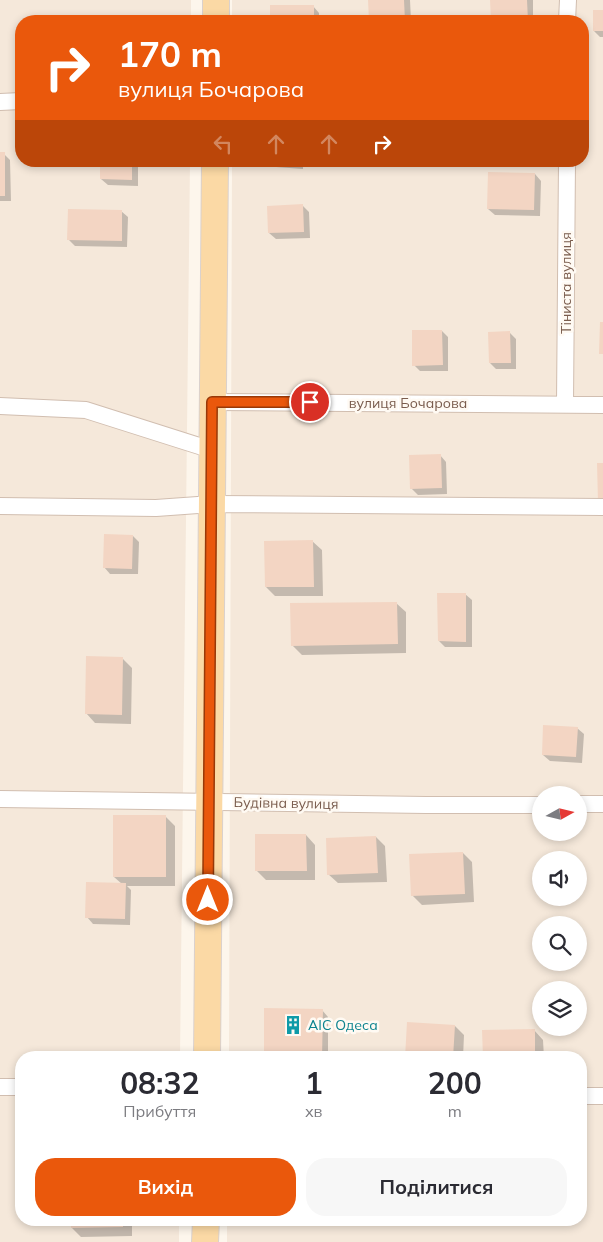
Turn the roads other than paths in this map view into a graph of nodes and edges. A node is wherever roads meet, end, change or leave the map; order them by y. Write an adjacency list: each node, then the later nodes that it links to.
1 (216, 0): 3 (main road)
2 (568, 0): 4 (street)
3 (216, 15)
4 (568, 15)
5 (0, 102): 6 (street)
6 (15, 102)
7 (216, 167): 9 (main road)
8 (566, 167): 10 (street, Тіниста вулиця)
9 (212, 402): 10 (street, вулиця Бочарова); 13 (main road)
10 (565, 404): 11 (street, вулиця Бочарова)
11 (603, 404)
12 (0, 406): 13 (street)
13 (212, 450): 14 (main road)
14 (212, 504): 15 (street); 16 (street); 18 (main road)
15 (0, 506)
16 (603, 507)
17 (0, 799): 18 (street, Будівна вулиця)
18 (209, 801): 21 (street, Будівна вулиця); 22 (main road)
19 (588, 804): 20 (street)
20 (603, 804)
21 (532, 805)
22 (207, 1051)
23 (0, 1087): 24 (street)
24 (15, 1087)
25 (587, 1096): 26 (street)
26 (603, 1096)
27 (206, 1226): 28 (main road)
28 (205, 1242)

